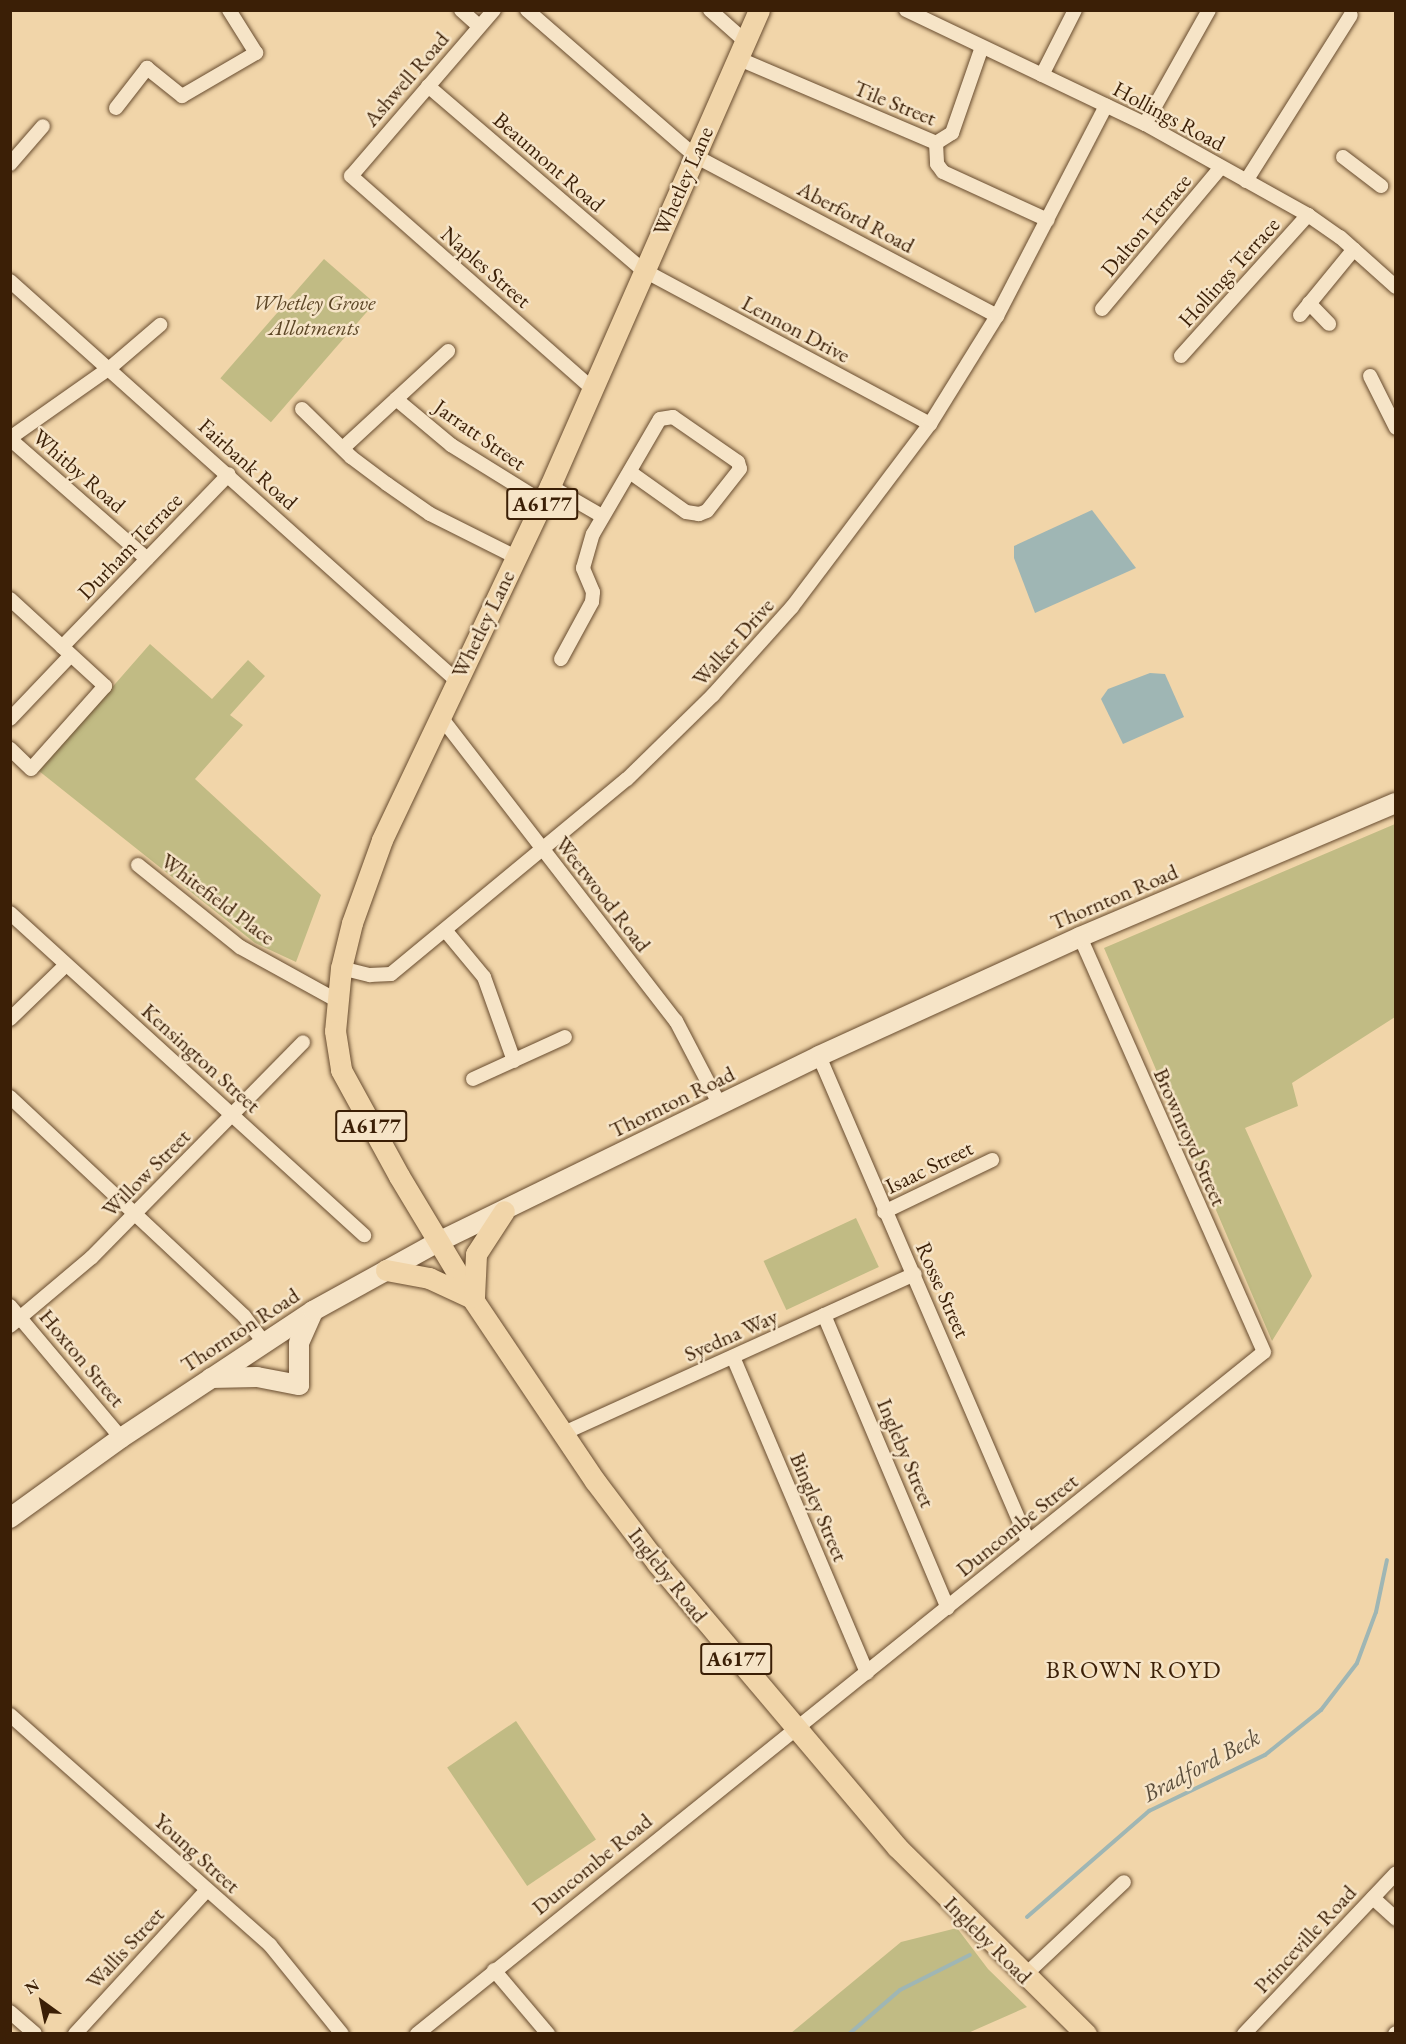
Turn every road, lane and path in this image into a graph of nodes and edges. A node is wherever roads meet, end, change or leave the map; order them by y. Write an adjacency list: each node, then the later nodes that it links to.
1 (229, 10): 17 (street)
2 (461, 10): 11 (street)
3 (494, 10): 11 (street, Ashwell Road)
4 (527, 10): 21 (street, Aberford Road)
5 (710, 10): 13 (street, Tile Street)
6 (759, 10): 13 (main road, Whetley Lane / A6177)
7 (906, 10): 12 (street, Hollings Road)
8 (1075, 10): 14 (street)
9 (1209, 10): 18 (street)
10 (1351, 15): 26 (street)
11 (479, 26): 15 (street, Ashwell Road)
12 (982, 47): 14 (street, Hollings Road); 20 (street, Tile Street)
13 (741, 49): 20 (street, Tile Street); 21 (main road, Whetley Lane / A6177)
14 (1042, 75): 16 (street, Hollings Road)
15 (428, 86): 25 (street, Ashwell Road); 31 (street, Beaumont Road)
16 (1106, 106): 18 (street, Hollings Road); 29 (street, Walker Drive)
17 (116, 108)
18 (1145, 124): 24 (street, Hollings Road)
19 (43, 126): 23 (street)
20 (936, 142): 29 (street)
21 (695, 156): 31 (main road, Whetley Lane / A6177); 37 (street, Aberford Road)
22 (1343, 157): 27 (street)
23 (10, 164)
24 (1221, 167): 26 (street, Hollings Road); 35 (street, Dalton Terrace)
25 (351, 176): 44 (street, Naples Street)
26 (1246, 181): 28 (street, Hollings Road)
27 (1381, 186)
28 (1308, 215): 30 (street, Hollings Road); 41 (street, Hollings Terrace)
29 (1048, 220): 37 (street, Walker Drive)
30 (1354, 249): 33 (street, Hollings Road); 34 (street)
31 (643, 270): 44 (main road, Whetley Lane / A6177); 47 (street, Lennon Drive)
32 (10, 281): 42 (street, Fairbank Road)
33 (1395, 287)
34 (1309, 303): 36 (street); 38 (street)
35 (1102, 309)
36 (1300, 315)
37 (997, 316): 47 (street, Walker Drive)
38 (1329, 324)
39 (160, 325): 42 (street)
40 (448, 351): 45 (street)
41 (1181, 356)
42 (111, 368): 49 (street); 52 (street, Fairbank Road)
43 (1370, 376): 48 (street)
44 (593, 389): 53 (main road, Whetley Lane / A6177)
45 (396, 399): 50 (street); 53 (street, Jarratt Street)
46 (303, 409): 50 (street)
47 (930, 424): 65 (street, Walker Drive)
48 (1395, 428)
49 (10, 439): 56 (street, Whitby Road)
50 (343, 448): 55 (street)
51 (630, 472): 51 (street); 54 (street)
52 (229, 474): 56 (street, Durham Terrace); 60 (street, Fairbank Road)
53 (547, 494): 54 (street, Jarratt Street); 55 (main road, Whetley Lane / A6177)
54 (602, 516): 59 (street)
55 (516, 557): 60 (main road, Whetley Lane / A6177)
56 (147, 559): 58 (street, Durham Terrace)
57 (10, 599): 58 (street)
58 (67, 651): 62 (street, Durham Terrace); 63 (street)
59 (561, 658)
60 (456, 680): 61 (main road, Whetley Lane / A6177)
61 (440, 716): 65 (street, Weetwood Road); 71 (main road, Whetley Lane / A6177)
62 (10, 719)
63 (10, 749)
64 (1395, 803): 69 (main road, Thornton Road)
65 (541, 849): 68 (street, Walker Drive); 80 (street, Weetwood Road)
66 (138, 865): 72 (street, Whitefield Place)
67 (10, 913): 70 (street, Kensington Street)
68 (445, 930): 71 (street, Walker Drive); 77 (street)
69 (1080, 937): 76 (main road, Thornton Road); 96 (street, Brownroyd Street)
70 (66, 965): 73 (street); 81 (street, Kensington Street)
71 (341, 968): 72 (main road, Whetley Lane / A6177)
72 (336, 1000): 87 (main road, Whetley Lane / A6177)
73 (10, 1020)
74 (565, 1037): 77 (street)
75 (303, 1042): 81 (street, Willow Street)
76 (819, 1056): 80 (main road, Thornton Road); 84 (street, Rosse Street)
77 (514, 1061): 78 (street)
78 (473, 1079)
79 (10, 1097): 85 (street)
80 (720, 1105): 83 (main road, Thornton Road)
81 (234, 1115): 85 (street, Willow Street); 86 (street, Kensington Street)
82 (992, 1161): 84 (street, Isaac Street)
83 (504, 1211): 87 (main road, Thornton Road); 90 (main road)
84 (884, 1212): 89 (street, Rosse Street)
85 (134, 1214): 94 (street, Willow Street); 95 (street)
86 (364, 1235)
87 (438, 1242): 88 (main road, Thornton Road); 90 (main road, Ingleby Road / A6177)
88 (386, 1270): 90 (main road); 92 (main road, Thornton Road)
89 (915, 1274): 93 (street, Syedna Way); 102 (street, Rosse Street)
90 (473, 1300): 99 (main road, Ingleby Road / A6177)
91 (10, 1306): 94 (street, Hoxton Street)
92 (313, 1311): 95 (main road, Thornton Road); 98 (main road)
93 (824, 1316): 97 (street, Syedna Way); 103 (street, Ingleby Street)
94 (15, 1322): 100 (street, Hoxton Street)
95 (264, 1343): 98 (main road, Thornton Road)
96 (1264, 1352): 102 (street, Duncombe Street)
97 (733, 1357): 99 (street, Syedna Way); 104 (street, Bingley Street)
98 (210, 1378): 100 (main road, Thornton Road)
99 (564, 1434): 106 (main road, Ingleby Road / A6177)
100 (121, 1438): 101 (main road, Thornton Road)
101 (13, 1512)
102 (1028, 1541): 103 (street, Duncombe Street)
103 (948, 1608): 104 (street, Duncombe Street)
104 (867, 1673): 106 (street, Duncombe Street)
105 (10, 1715): 109 (street, Young Street)
106 (794, 1728): 112 (street, Duncombe Road); 113 (main road, Ingleby Road / A6177)
107 (1395, 1874): 110 (street, Princeville Road)
108 (1124, 1882): 113 (street)
109 (206, 1891): 116 (street, Wallis Street); 117 (street, Young Street)
110 (1372, 1898): 111 (street); 121 (street, Princeville Road)
111 (1395, 1919)
112 (494, 1970): 118 (street, Duncombe Road); 119 (street)
113 (1024, 1976): 120 (main road, Ingleby Road / A6177)
114 (10, 2012): 115 (street)
115 (35, 2034)
116 (75, 2034)
117 (342, 2034)
118 (417, 2034)
119 (548, 2034)
120 (1086, 2034)
121 (1244, 2034)

